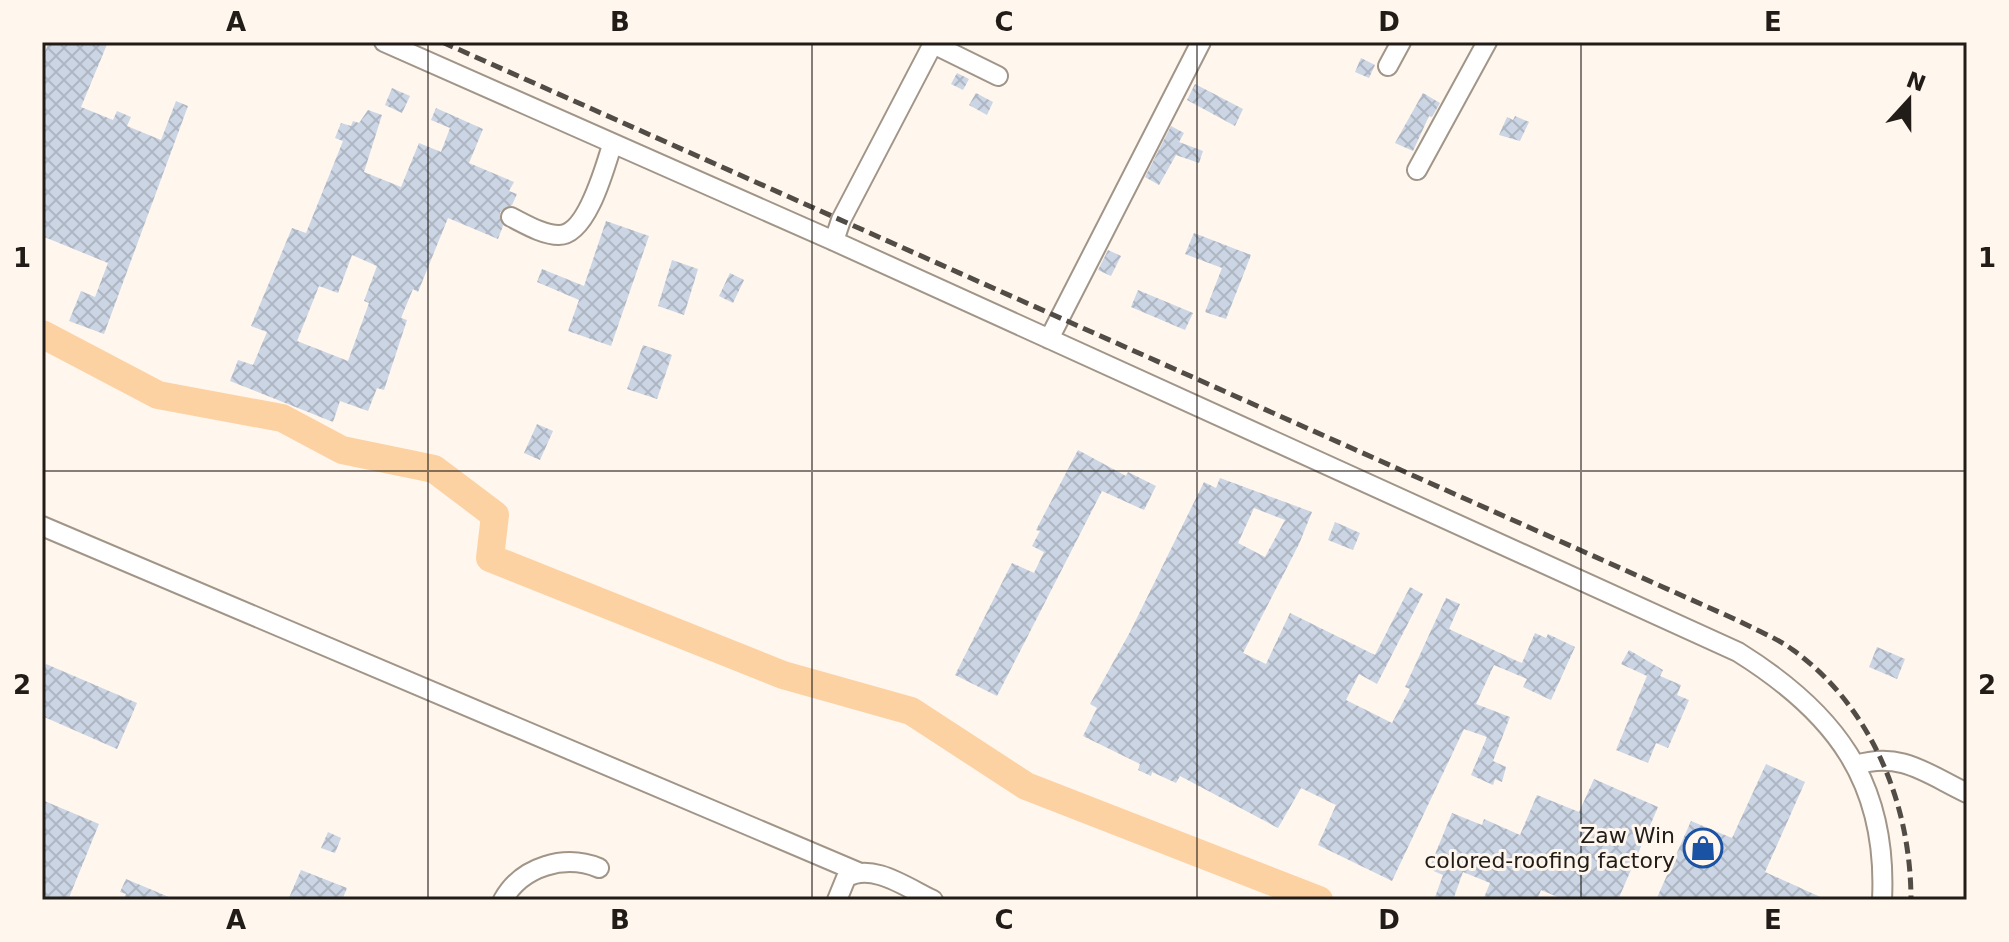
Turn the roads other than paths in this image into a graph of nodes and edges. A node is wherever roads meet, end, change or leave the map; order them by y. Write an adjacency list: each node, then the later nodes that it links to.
1 (384, 42): 8 (street)
2 (1201, 42): 12 (street)
3 (1401, 42): 6 (street)
4 (1487, 42): 9 (street)
5 (934, 43): 7 (street); 11 (street)
6 (1388, 66)
7 (998, 76)
8 (612, 145): 10 (street); 11 (street)
9 (1417, 170)
10 (511, 217)
11 (834, 241): 12 (street)
12 (1049, 339): 14 (street)
13 (42, 526): 17 (street)
14 (1856, 765): 15 (street); 21 (street)
15 (1967, 793)
16 (599, 868): 18 (street)
17 (858, 872): 19 (street); 20 (street)
18 (503, 900)
19 (837, 900)
20 (933, 900)
21 (1882, 900)

